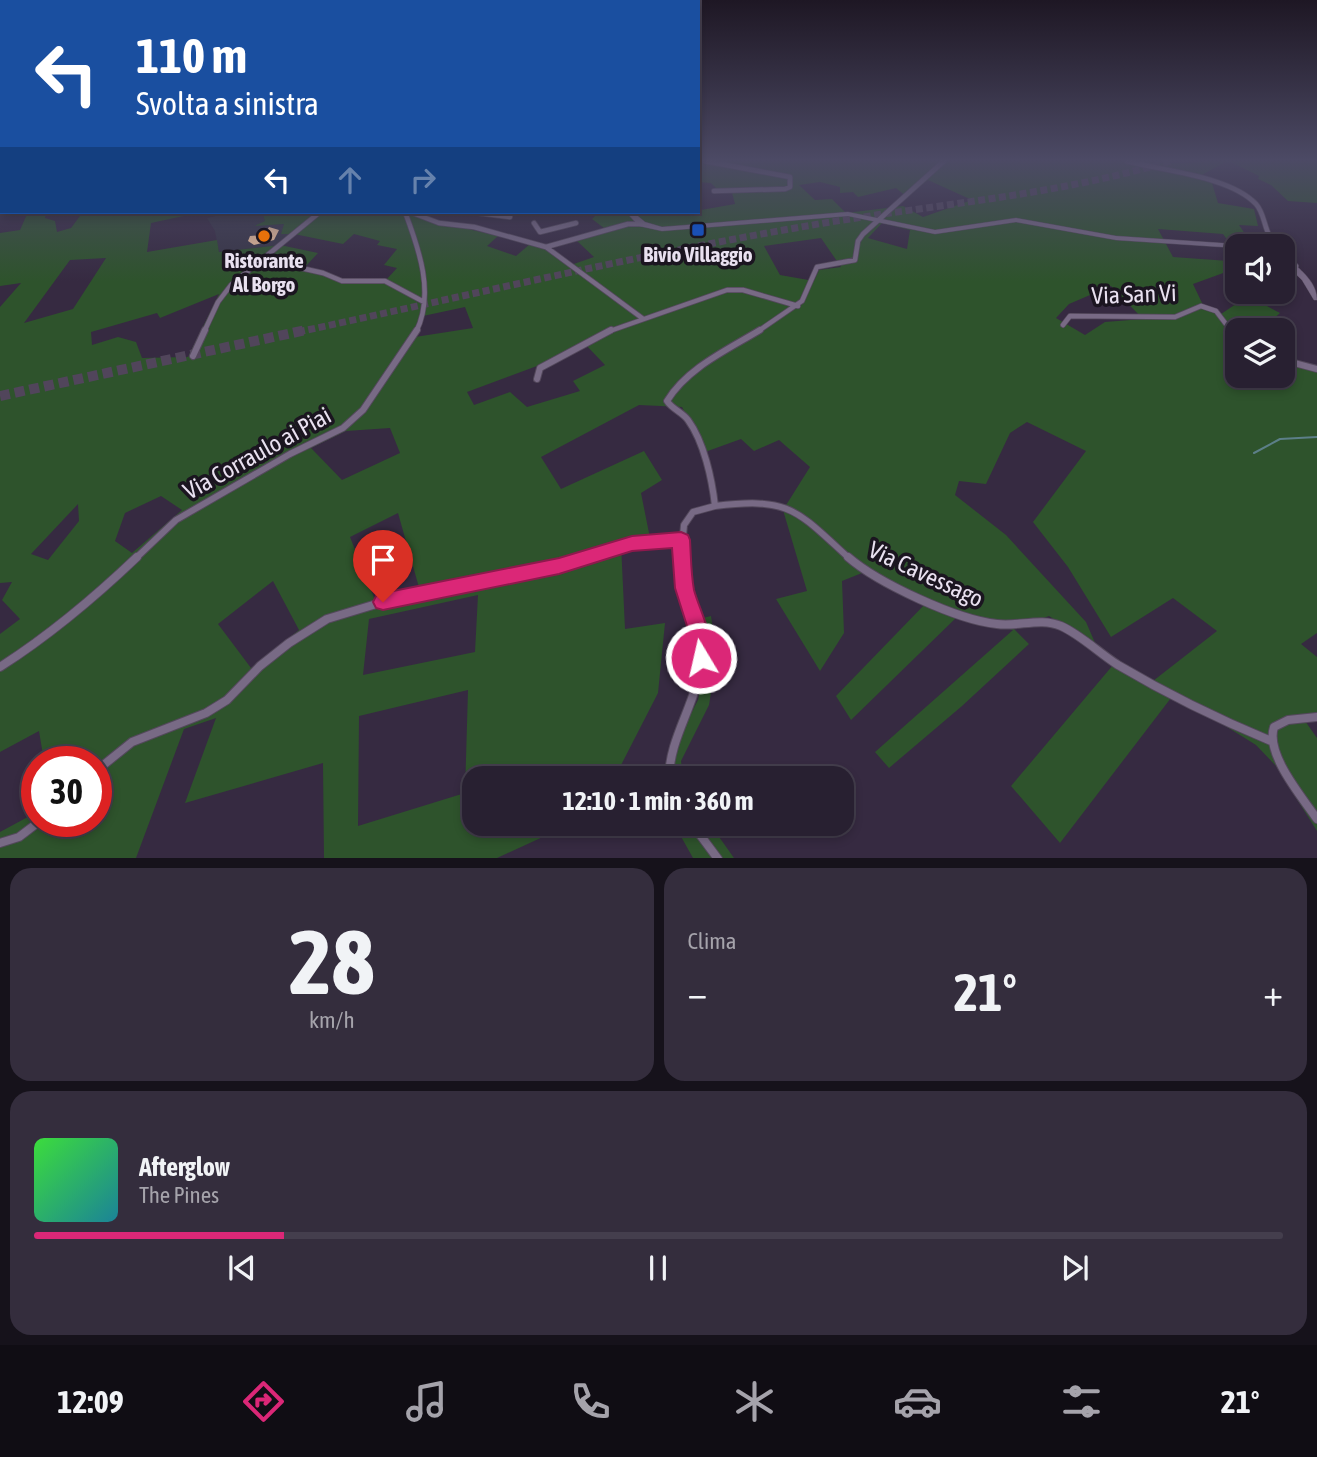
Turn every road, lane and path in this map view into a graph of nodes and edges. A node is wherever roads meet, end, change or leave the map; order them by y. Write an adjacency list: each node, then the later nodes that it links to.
1 (902, 201): 9 (street)
2 (1252, 201): 13 (street)
3 (317, 214): 16 (street)
4 (409, 214): 21 (street, Via Corraulo ai Piai)
5 (413, 214): 15 (street)
6 (486, 214): 8 (street)
7 (631, 214): 12 (main road)
8 (510, 217)
9 (880, 220): 12 (main road); 14 (main road); 22 (street)
10 (534, 223): 11 (street)
11 (576, 223)
12 (642, 224): 15 (street)
13 (1266, 234)
14 (1225, 245)
15 (546, 247): 23 (street)
16 (261, 259): 21 (street); 26 (street)
17 (1295, 265): 19 (street)
18 (1295, 269): 19 (main road)
19 (1305, 279): 20 (main road)
20 (1317, 298)
21 (424, 302): 32 (street, Via Corraulo ai Piai)
22 (798, 306): 23 (street); 30 (street)
23 (642, 318): 29 (street)
24 (1225, 323): 25 (street, Via San Vi)
25 (1063, 325)
26 (193, 356)
27 (1295, 363): 28 (street)
28 (1317, 369)
29 (537, 379)
30 (715, 506): 31 (street); 34 (street, Via Cavessago)
31 (681, 540): 35 (street); 36 (street)
32 (0, 667)
33 (1317, 717): 34 (street)
34 (1271, 741): 37 (street)
35 (112, 758)
36 (671, 766)
37 (1317, 819)
38 (21, 835): 40 (street)
39 (701, 836): 41 (street)
40 (0, 844)
41 (718, 858)

